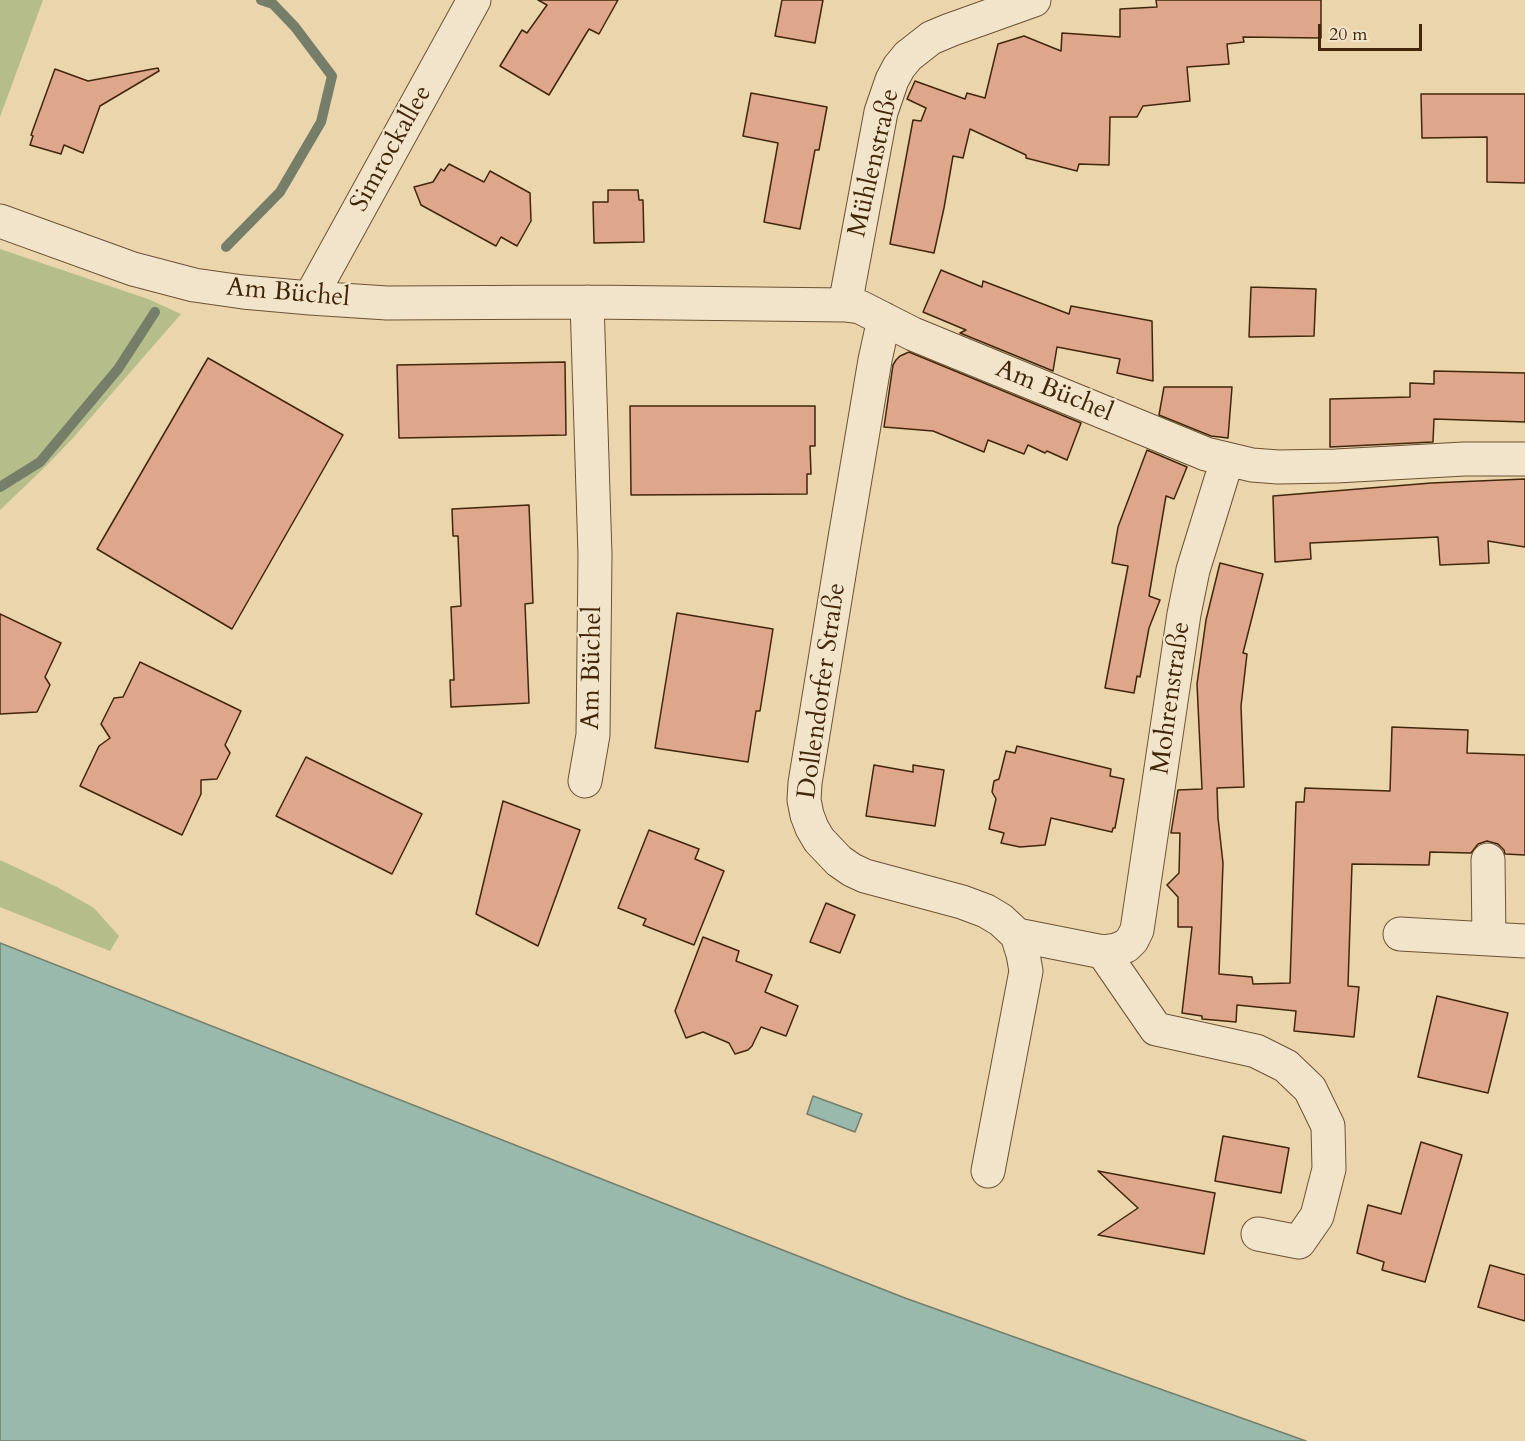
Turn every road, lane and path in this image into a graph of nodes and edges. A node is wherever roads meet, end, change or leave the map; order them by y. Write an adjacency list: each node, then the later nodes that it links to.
1 (474, 0): 4 (street, Simrockallee)
2 (1034, 0): 6 (street, Mühlenstraße)
3 (0, 220): 4 (street, Am Büchel)
4 (310, 298): 5 (street, Am Büchel)
5 (587, 302): 6 (street, Am Büchel); 10 (street, Am Büchel)
6 (844, 305): 7 (street, Am Büchel)
7 (884, 319): 9 (street, Am Büchel); 13 (street, Dollendorfer Straße)
8 (1525, 459): 9 (street, Am Büchel)
9 (1227, 460): 16 (street, Mohrenstraße)
10 (585, 781)
11 (1488, 860): 14 (street)
12 (1400, 934): 14 (street)
13 (1017, 935): 16 (street, Dollendorfer Straße); 17 (street)
14 (1489, 939): 15 (street)
15 (1525, 941)
16 (1118, 946): 18 (street)
17 (988, 1171)
18 (1258, 1234)

